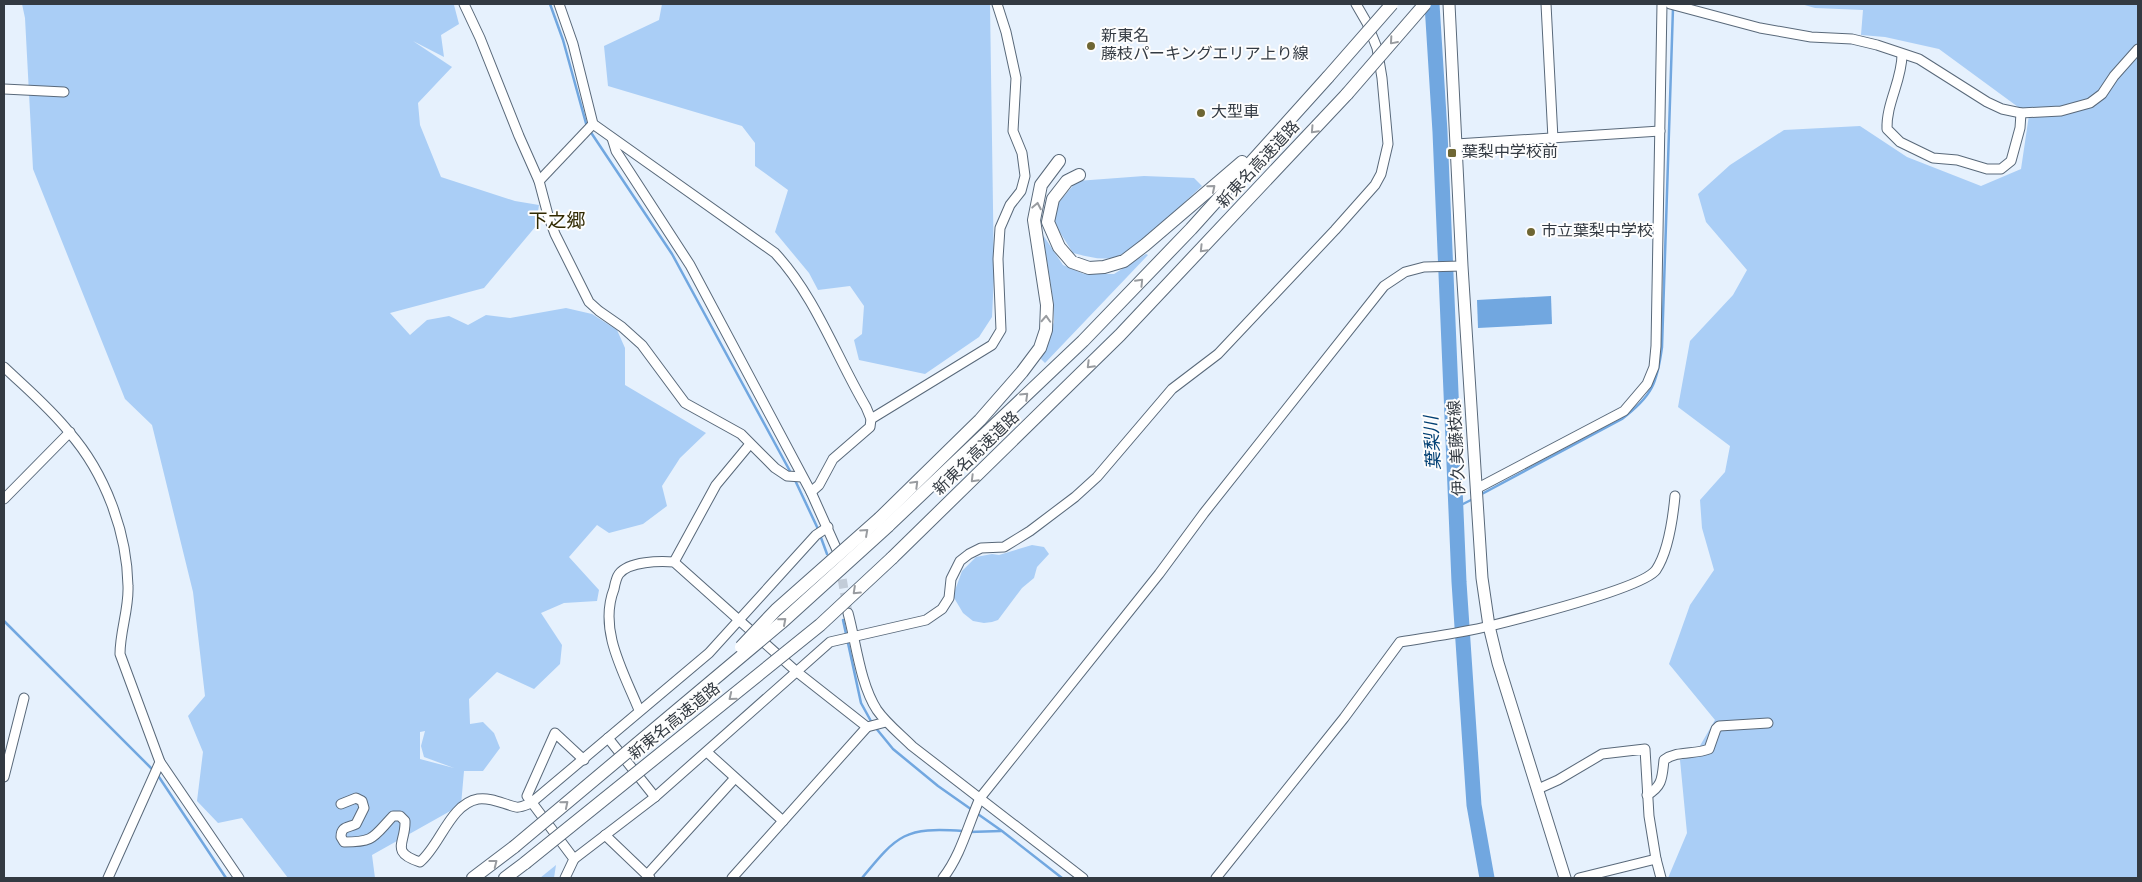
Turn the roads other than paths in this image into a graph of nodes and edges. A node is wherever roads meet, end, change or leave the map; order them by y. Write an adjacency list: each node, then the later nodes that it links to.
1 (464, 4): 24 (street)
2 (559, 4): 16 (street)
3 (997, 4): 27 (street)
4 (1356, 4): 42 (street)
5 (1392, 4): 17 (highway, 新東名高速道路, bridge)
6 (1425, 4): 69 (highway, 新東名高速道路, one-way to 69, bridge)
7 (1449, 4): 21 (main road, 伊久美藤枝線)
8 (1546, 4): 20 (street)
9 (1662, 4): 18 (street)
10 (1670, 4): 12 (street)
11 (2138, 49): 15 (street)
12 (1902, 54): 15 (street); 15 (street)
13 (4, 89): 14 (street)
14 (64, 92)
15 (2021, 113)
16 (593, 124): 19 (street); 24 (street)
17 (1278, 131): 23 (highway, one-way to 17); 35 (highway, 新東名高速道路, one-way to 17)
18 (1660, 131): 20 (street); 31 (street)
19 (612, 138): 27 (street); 30 (street)
20 (1553, 139): 21 (street)
21 (1456, 144): 25 (main road, 伊久美藤枝線)
22 (1060, 161): 35 (highway, one-way to 22)
23 (1079, 175)
24 (539, 181): 29 (street)
25 (1462, 266): 31 (main road, 伊久美藤枝線); 58 (street)
26 (4, 367): 28 (street)
27 (871, 419): 32 (street)
28 (70, 432): 34 (street); 52 (street)
29 (750, 444): 30 (street); 38 (street)
30 (802, 477): 32 (street)
31 (1476, 489): 41 (main road, 伊久美藤枝線)
32 (811, 492): 36 (street)
33 (1676, 496): 41 (street)
34 (4, 499)
35 (884, 522): 68 (highway, 新東名高速道路, one-way to 35, bridge)
36 (828, 527): 37 (street); 40 (street)
37 (837, 550)
38 (674, 562): 40 (street); 45 (street)
39 (848, 613): 42 (street)
40 (739, 620): 43 (street); 45 (street)
41 (1485, 627): 55 (main road, 伊久美藤枝線); 74 (street)
42 (854, 636): 43 (street); 46 (street)
43 (797, 672): 48 (street); 50 (street)
44 (24, 698): 53 (street)
45 (639, 710): 49 (street)
46 (886, 722): 48 (street); 58 (street)
47 (1768, 723): 56 (street)
48 (867, 727): 61 (street)
49 (608, 738): 51 (street); 57 (street)
50 (708, 752): 54 (street); 57 (street)
51 (584, 760): 59 (street); 59 (street)
52 (160, 764): 66 (street); 67 (street)
53 (4, 777)
54 (735, 778): 61 (street); 65 (street)
55 (1538, 789): 56 (street); 75 (main road, 伊久美藤枝線)
56 (1648, 795): 64 (street)
57 (655, 797): 62 (street)
58 (980, 798): 72 (street); 73 (street)
59 (531, 803): 60 (street); 63 (street)
60 (341, 804)
61 (783, 821): 71 (street)
62 (605, 835): 63 (street); 65 (street)
63 (574, 859): 70 (street)
64 (1656, 859): 76 (street); 77 (street)
65 (649, 876)
66 (108, 878)
67 (239, 878)
68 (473, 878)
69 (505, 878)
70 (566, 878)
71 (732, 878)
72 (943, 878)
73 (1083, 878)
74 (1216, 878)
75 (1565, 878)
76 (1579, 878)
77 (1661, 878)

